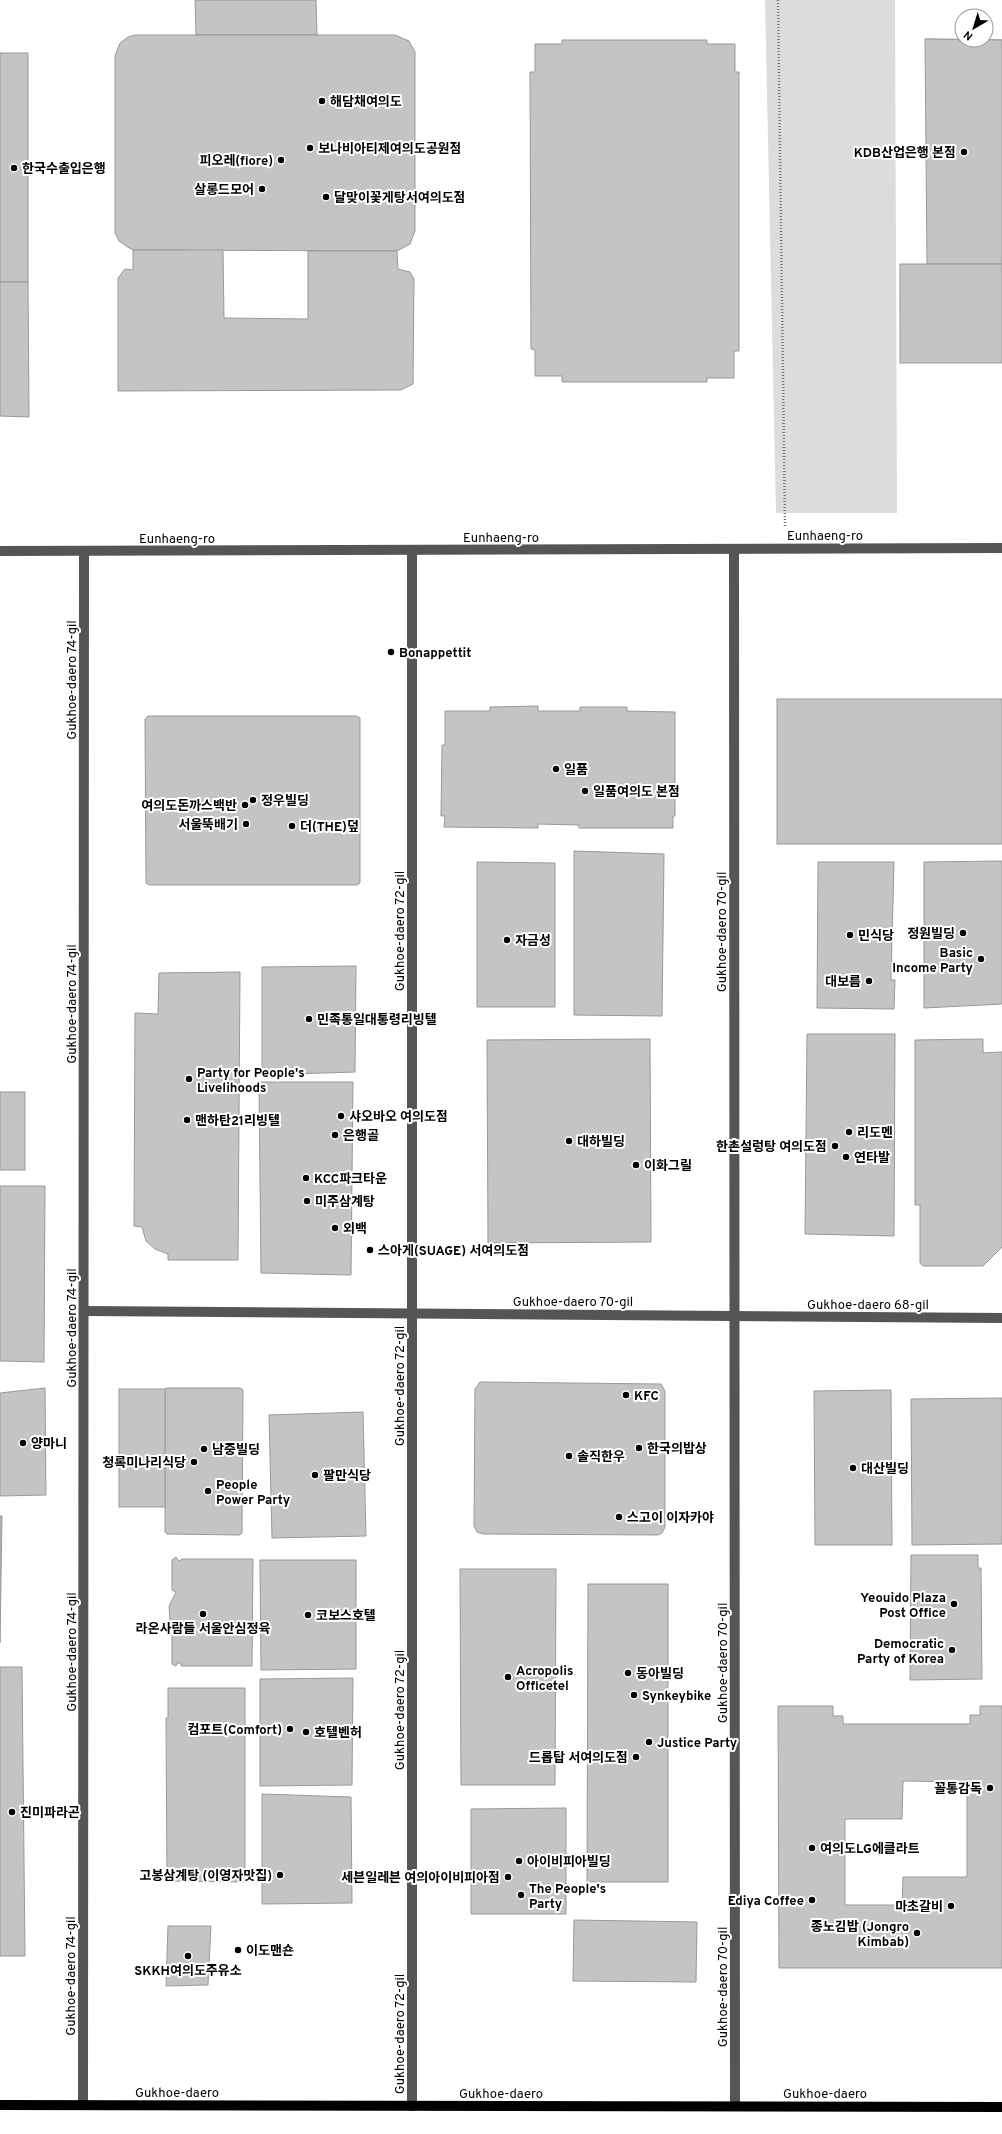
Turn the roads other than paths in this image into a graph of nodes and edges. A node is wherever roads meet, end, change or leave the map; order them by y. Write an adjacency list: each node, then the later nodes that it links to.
1 (1002, 548): 2 (street, Eunhaeng-ro)
2 (734, 549): 3 (street, Eunhaeng-ro); 8 (street, Gukhoe-daero 70-gil)
3 (412, 550): 5 (street, Eunhaeng-ro); 7 (street, Gukhoe-daero 72-gil)
4 (0, 551): 5 (street, Eunhaeng-ro)
5 (84, 551): 6 (street, Gukhoe-daero 74-gil)
6 (84, 1311): 7 (street, Gukhoe-daero 72-gil); 11 (street, Gukhoe-daero 74-gil)
7 (412, 1313): 8 (street, Gukhoe-daero 70-gil); 12 (street, Gukhoe-daero 72-gil)
8 (735, 1316): 9 (street, Gukhoe-daero 68-gil); 13 (street, Gukhoe-daero 70-gil)
9 (1002, 1318)
10 (0, 2105): 11 (main road, Gukhoe-daero)
11 (83, 2105): 12 (main road, Gukhoe-daero)
12 (412, 2106): 13 (main road, Gukhoe-daero)
13 (735, 2106): 14 (main road, Gukhoe-daero)
14 (1002, 2107)

